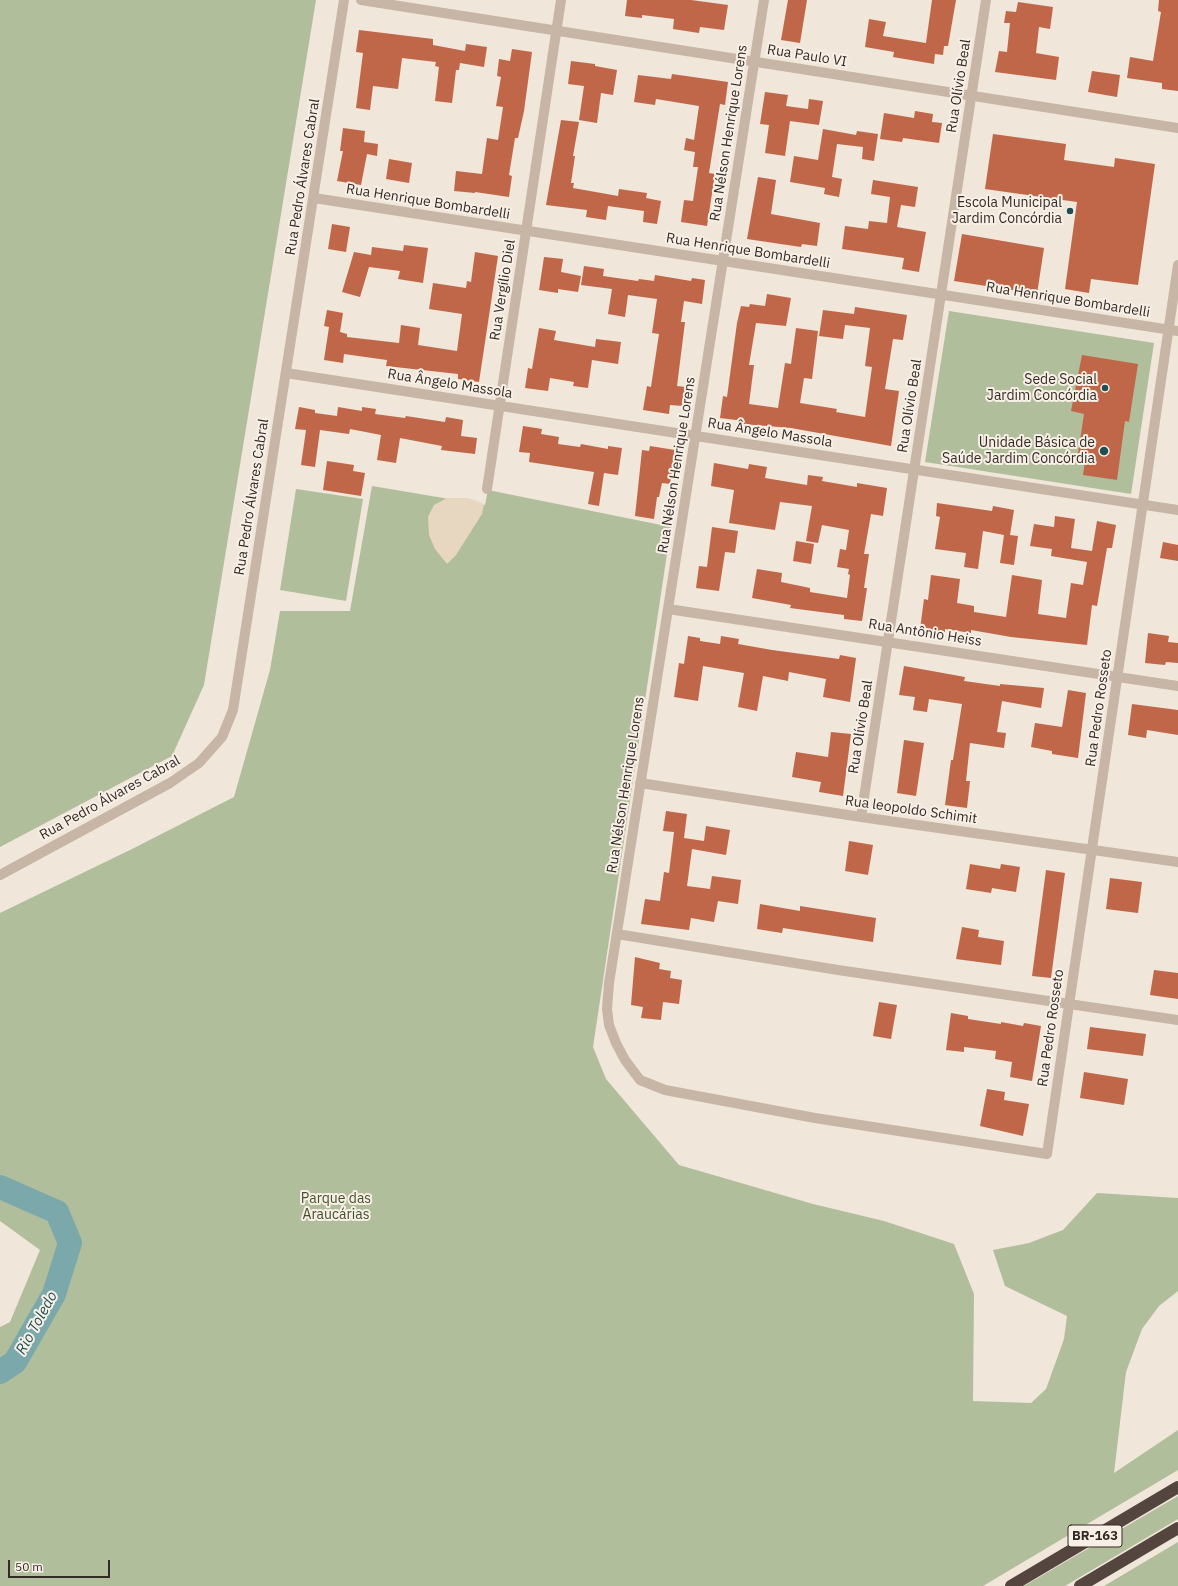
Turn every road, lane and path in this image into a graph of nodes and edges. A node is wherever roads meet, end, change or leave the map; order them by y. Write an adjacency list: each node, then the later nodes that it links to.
1 (344, 0): 10 (street, Rua Pedro Álvares Cabral)
2 (360, 0): 6 (street, Rua Paulo VI)
3 (562, 0): 6 (street, Rua Vergílio Diel)
4 (764, 0): 7 (street, Rua Nélson Henrique Lorens)
5 (986, 0): 8 (street, Rua Olívio Beal)
6 (557, 31): 7 (street, Rua Paulo VI); 11 (street, Rua Vergílio Diel)
7 (755, 62): 8 (street, Rua Paulo VI); 12 (street, Rua Nélson Henrique Lorens)
8 (972, 95): 9 (street, Rua Paulo VI); 14 (street, Rua Olívio Beal)
9 (1178, 128)
10 (314, 198): 11 (street, Rua Henrique Bombardelli); 16 (street, Rua Pedro Álvares Cabral)
11 (526, 231): 12 (street, Rua Henrique Bombardelli); 17 (street, Rua Vergílio Diel)
12 (723, 261): 14 (street, Rua Henrique Bombardelli); 18 (street, Rua Nélson Henrique Lorens)
13 (1178, 265): 15 (street, Rua Pedro Rosseto)
14 (941, 294): 15 (street, Rua Henrique Bombardelli); 19 (street, Rua Olívio Beal)
15 (1173, 330): 21 (street, Rua Pedro Rosseto)
16 (286, 372): 17 (street, Rua Ângelo Massola); 31 (street, Rua Pedro Álvares Cabral)
17 (500, 405): 18 (street, Rua Ângelo Massola); 20 (street, Rua Vergílio Diel)
18 (696, 436): 19 (street, Rua Ângelo Massola); 23 (street, Rua Nélson Henrique Lorens)
19 (914, 470): 21 (street, Rua Ângelo Massola); 24 (street, Rua Olívio Beal)
20 (487, 489)
21 (1143, 505): 22 (street, Rua Ângelo Massola); 25 (street, Rua Pedro Rosseto)
22 (1178, 510)
23 (668, 609): 24 (street, Rua Antônio Heiss); 27 (street, Rua Nélson Henrique Lorens)
24 (888, 642): 25 (street, Rua Antônio Heiss); 28 (street, Rua Olívio Beal)
25 (1117, 676): 26 (street, Rua Antônio Heiss); 29 (street, Rua Pedro Rosseto)
26 (1178, 686)
27 (640, 783): 28 (street, Rua leopoldo Schimit); 32 (street, Rua Nélson Henrique Lorens)
28 (861, 817): 29 (street, Rua leopoldo Schimit)
29 (1092, 850): 30 (street, Rua leopoldo Schimit); 33 (street, Rua Pedro Rosseto)
30 (1178, 862)
31 (0, 875)
32 (616, 934): 33 (street); 35 (street, Rua Nélson Henrique Lorens)
33 (1069, 1004): 34 (street); 35 (street, Rua Pedro Rosseto)
34 (1178, 1020)
35 (1047, 1154)
36 (1178, 1487): 38 (highway, BR-163)
37 (1178, 1528): 39 (highway, BR-163)
38 (1011, 1586)
39 (1080, 1586)

